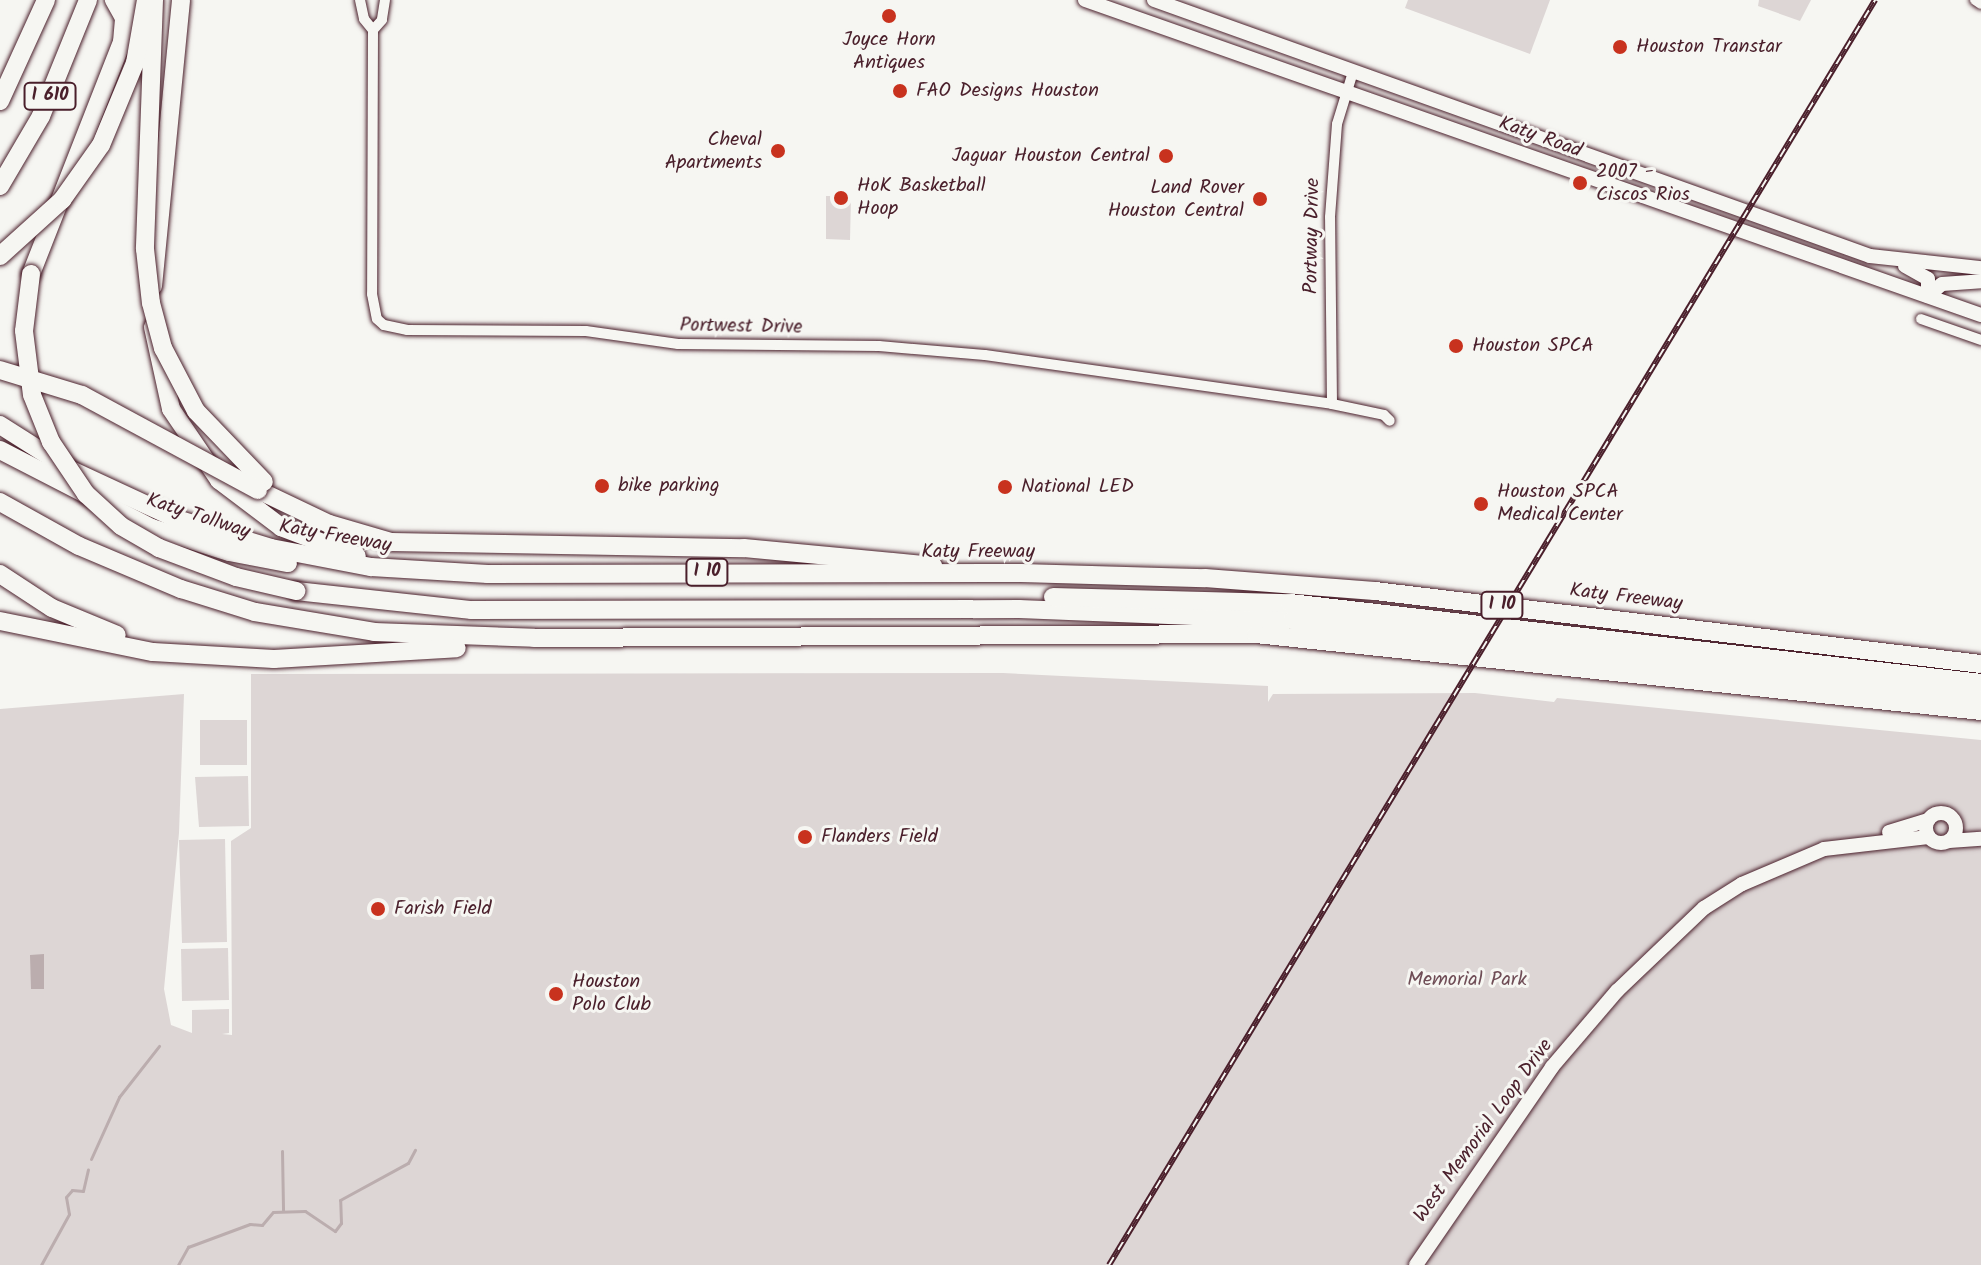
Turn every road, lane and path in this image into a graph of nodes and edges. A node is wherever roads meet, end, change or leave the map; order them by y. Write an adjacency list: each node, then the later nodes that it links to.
1 (46, 0): 18 (highway, I 610)
2 (88, 0): 22 (highway, I 610)
3 (114, 0): 26 (highway)
4 (130, 0): 26 (highway)
5 (146, 0): 23 (highway, bridge)
6 (154, 0): 37 (highway, bridge)
7 (181, 0): 41 (highway)
8 (360, 0): 14 (street, Portwest Drive)
9 (385, 0): 14 (street, Portwest Drive)
10 (1085, 0): 17 (main road, Katy Road)
11 (1154, 0): 15 (main road, Katy Road)
12 (1975, 0): 13 (street)
13 (1981, 4)
14 (373, 30): 32 (street, Portwest Drive)
15 (1353, 72): 16 (main road, Katy Road); 17 (street, Portway Drive)
16 (1389, 85): 19 (main road); 20 (main road, Katy Road)
17 (1346, 90): 19 (main road, Katy Road); 32 (street, Portway Drive)
18 (0, 101)
19 (1384, 104): 21 (main road, Katy Road)
20 (1518, 131): 21 (main road); 24 (main road, Katy Road)
21 (1514, 150): 27 (main road, Katy Road)
22 (0, 186)
23 (0, 256)
24 (1892, 260): 25 (main road, Katy Road); 27 (main road)
25 (1979, 271): 27 (main road)
26 (35, 274): 43 (highway, bridge)
27 (1928, 296): 28 (main road, Katy Road)
28 (1981, 315)
29 (1921, 319): 30 (street)
30 (1981, 340)
31 (0, 370): 37 (highway, bridge)
32 (1332, 404): 33 (street, Portwest Drive)
33 (1390, 421)
34 (0, 425): 41 (highway, Katy Freeway / I 10)
35 (0, 450): 41 (highway, Katy Tollway)
36 (0, 502): 39 (highway)
37 (289, 503): 42 (highway)
38 (0, 509): 39 (highway)
39 (27, 518): 45 (highway)
40 (0, 574): 46 (highway)
41 (446, 574): 42 (highway, Katy Freeway / I 10)
42 (967, 574): 47 (highway, Katy Freeway / I 10)
43 (297, 587): 48 (highway); 49 (highway)
44 (0, 621): 46 (highway)
45 (652, 637): 46 (highway); 50 (highway)
46 (193, 654)
47 (1981, 664)
48 (1981, 683)
49 (1981, 697)
50 (1981, 711)
51 (1928, 820): 52 (main road); 54 (main road); 56 (main road, West Memorial Loop Drive)
52 (1956, 825): 53 (main road); 57 (main road)
53 (1981, 831)
54 (1928, 837): 56 (main road, West Memorial Loop Drive); 57 (main road)
55 (1981, 839): 57 (main road)
56 (1862, 841): 58 (main road, West Memorial Loop Drive)
57 (1949, 841)
58 (1416, 1265)

